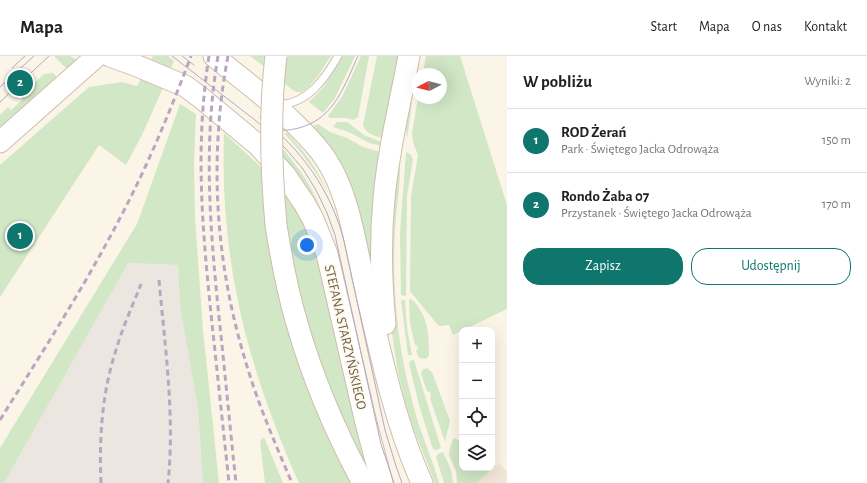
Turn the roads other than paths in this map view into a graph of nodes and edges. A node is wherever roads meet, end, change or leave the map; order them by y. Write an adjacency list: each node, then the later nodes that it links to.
1 (97, 56): 8 (main road)
2 (110, 56): 11 (main road, STEFANA STARZYŃSKIEGO)
3 (214, 56): 7 (main road)
4 (276, 56): 10 (main road, bridge)
5 (338, 56): 7 (lane)
6 (410, 56): 9 (main road)
7 (275, 105): 9 (main road)
8 (0, 142)
9 (390, 388): 12 (main road)
10 (363, 483)
11 (382, 483)
12 (422, 483)

